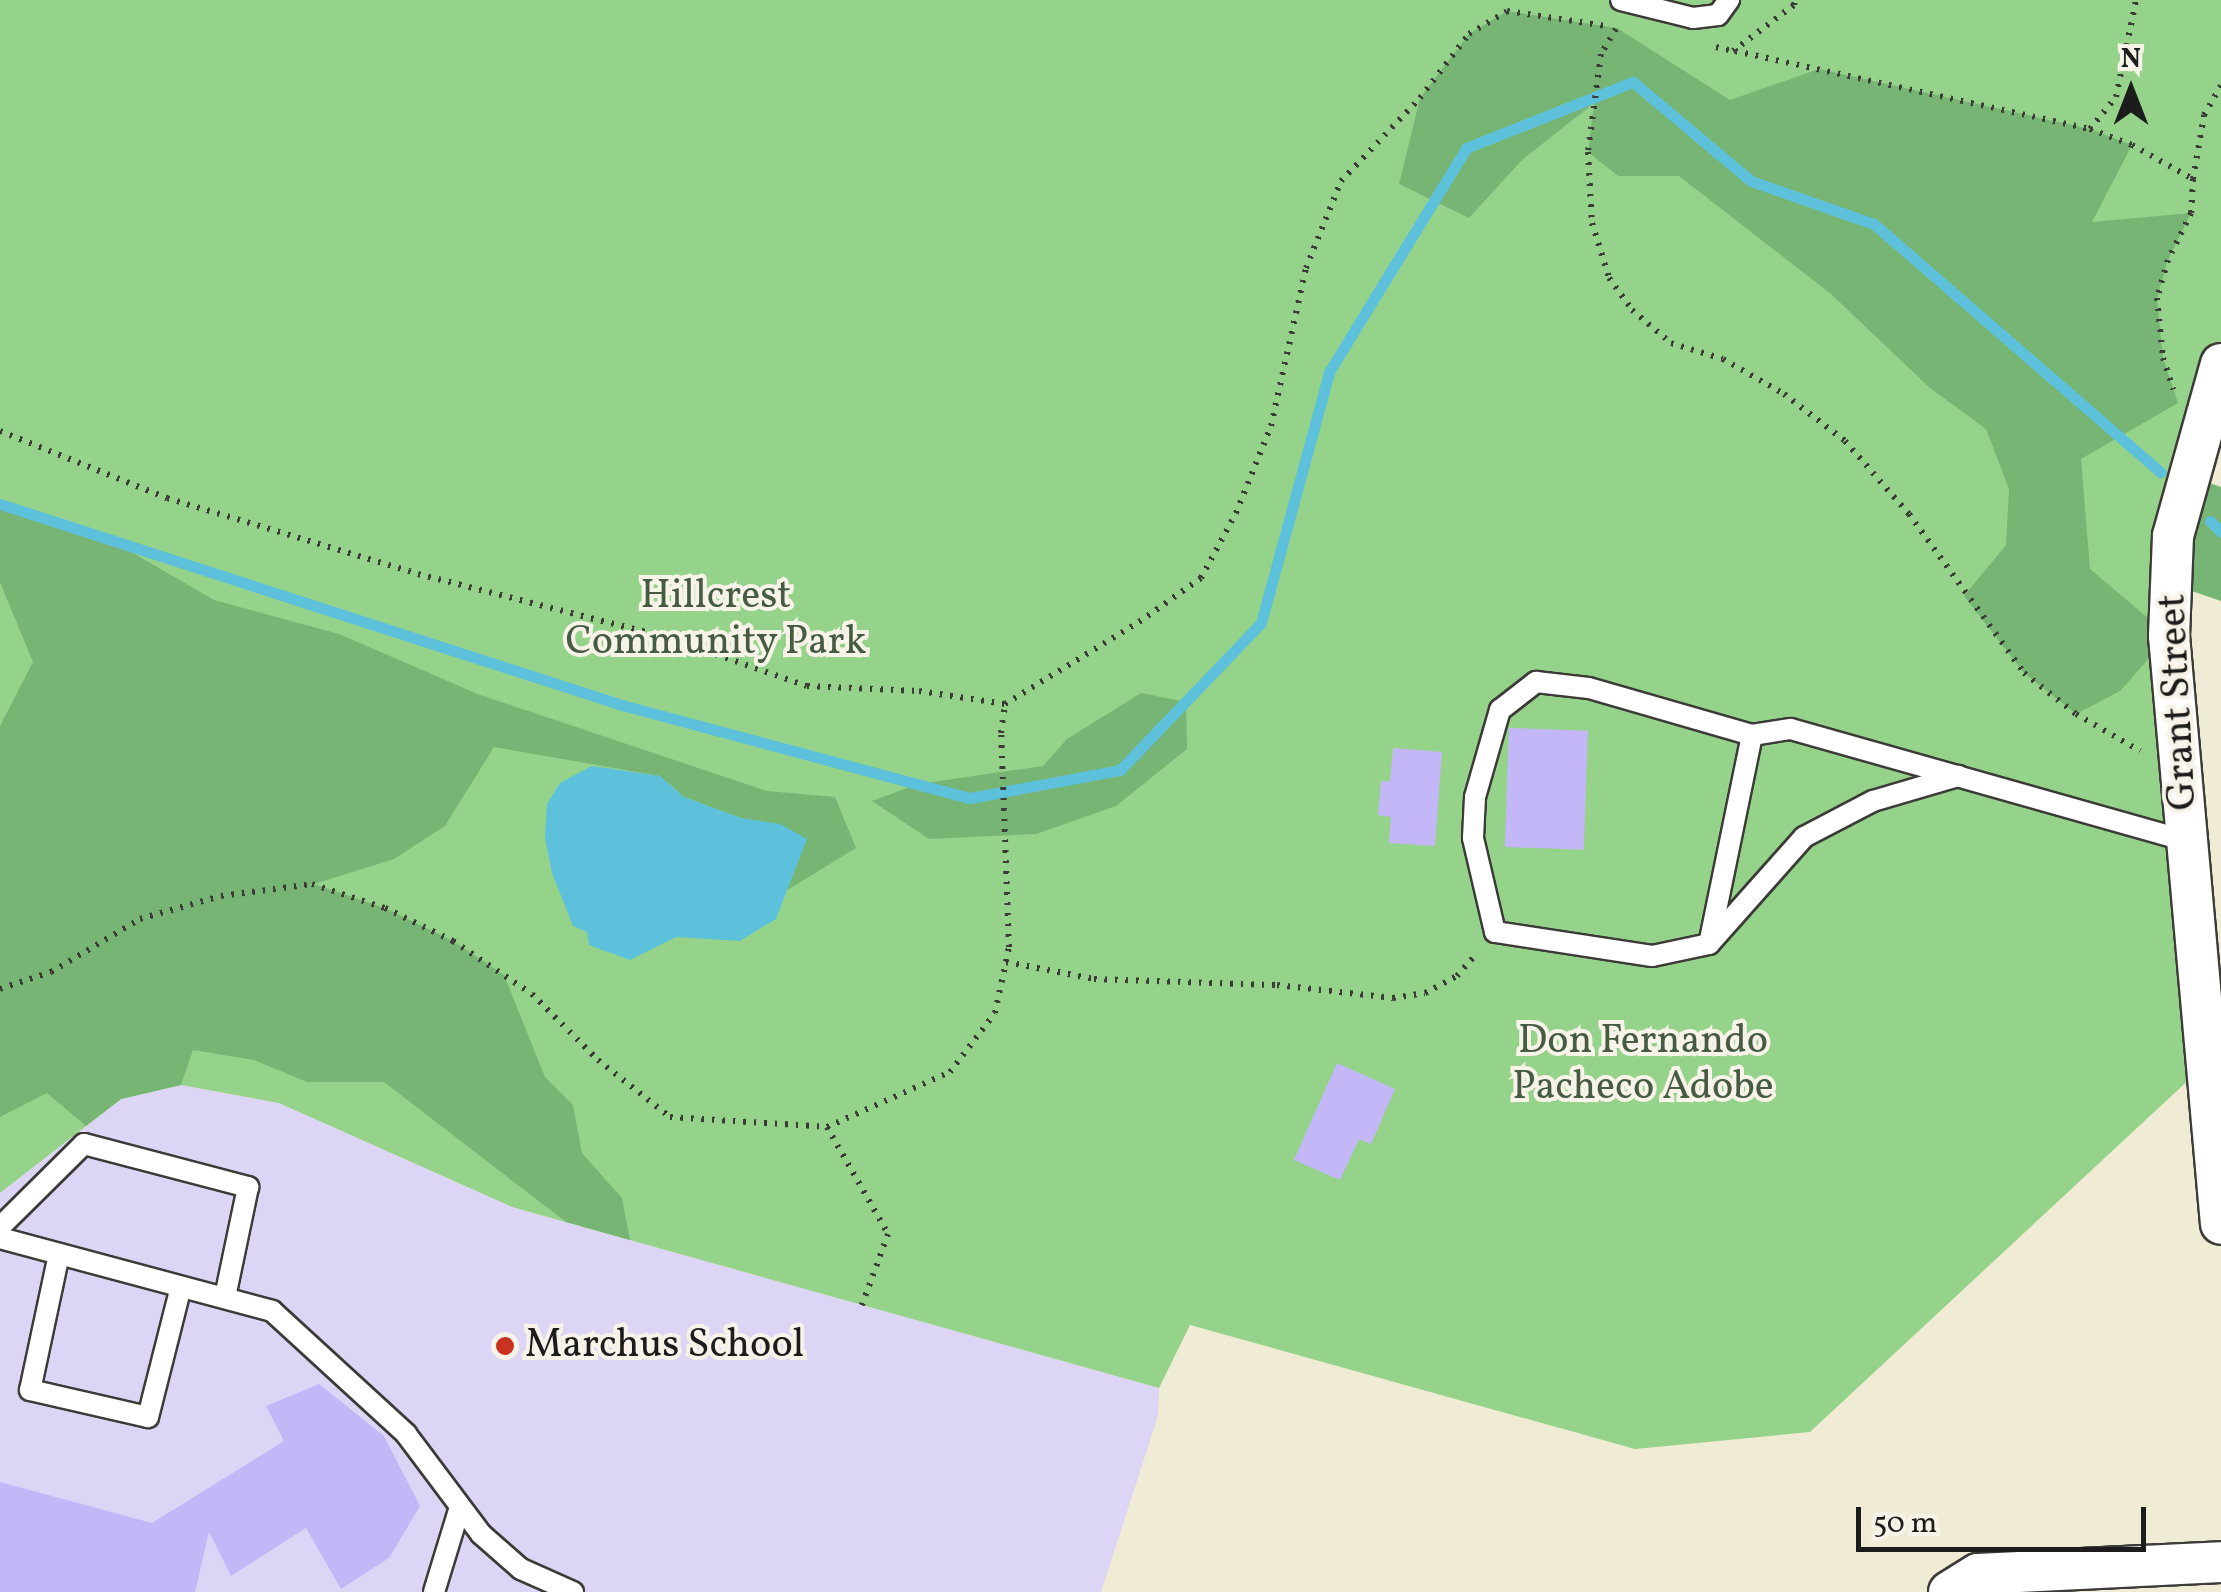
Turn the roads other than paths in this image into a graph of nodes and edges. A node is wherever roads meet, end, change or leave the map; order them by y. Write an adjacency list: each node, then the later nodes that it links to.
1 (1621, 0): 2 (lane)
2 (1729, 0)
3 (2221, 364): 6 (street, Grant Street)
4 (1752, 735): 5 (lane); 8 (lane); 8 (lane)
5 (1958, 776): 6 (lane); 8 (lane)
6 (2188, 840): 7 (street, Grant Street)
7 (2209, 912): 9 (street, Grant Street)
8 (1709, 944)
9 (2221, 1224)
10 (0, 1228): 14 (lane)
11 (0, 1238): 12 (lane)
12 (60, 1254): 13 (lane); 13 (lane)
13 (180, 1287): 14 (lane)
14 (225, 1296): 15 (lane)
15 (458, 1510): 17 (lane); 18 (lane)
16 (2221, 1562): 19 (street)
17 (434, 1592)
18 (573, 1592)
19 (1949, 1592)

